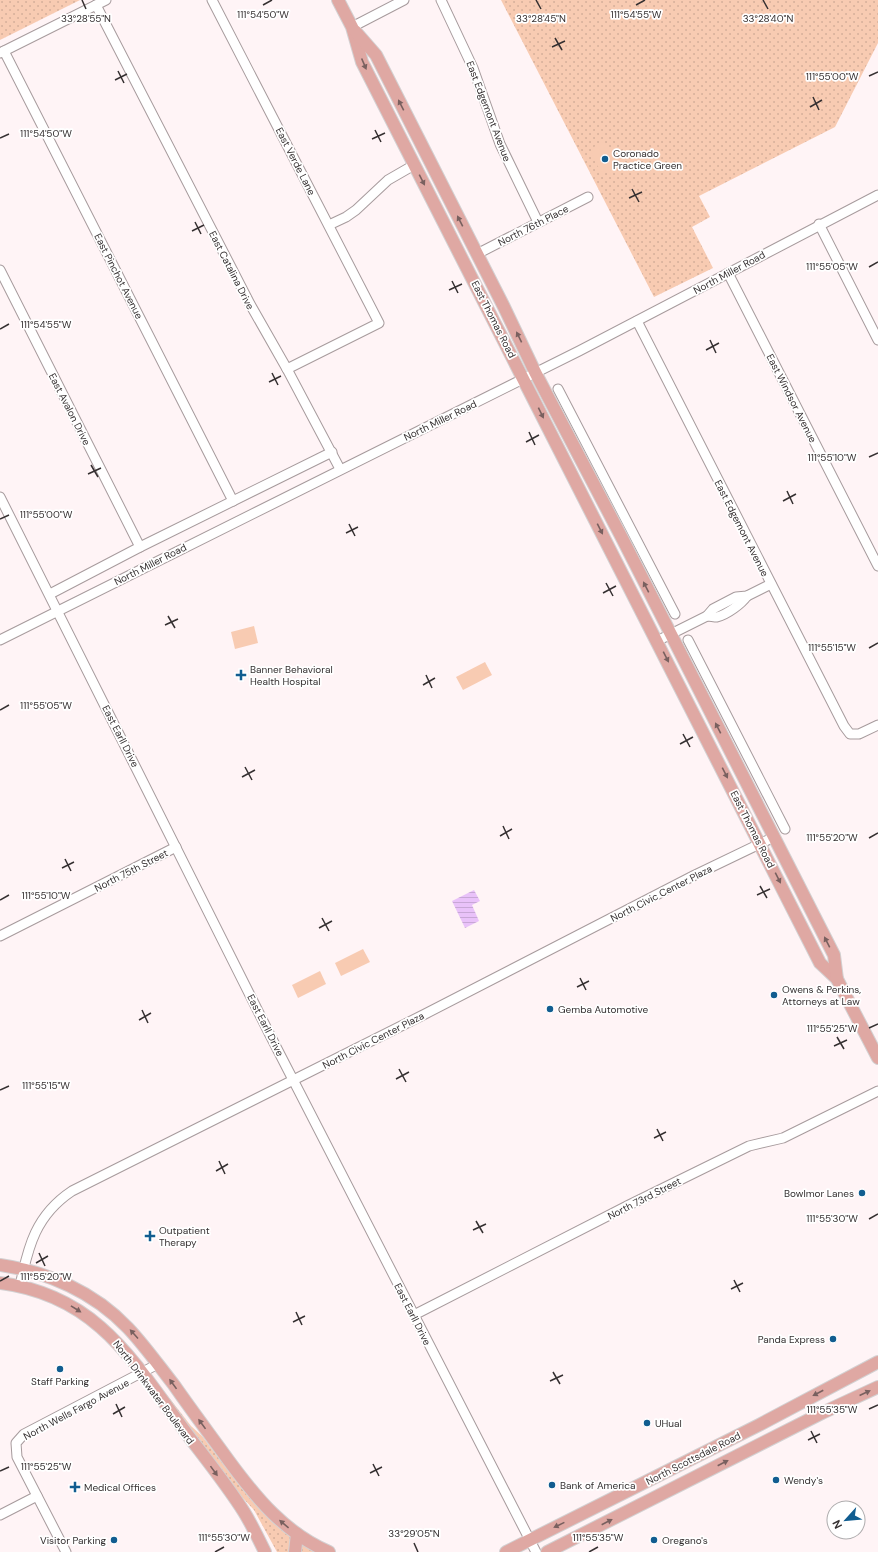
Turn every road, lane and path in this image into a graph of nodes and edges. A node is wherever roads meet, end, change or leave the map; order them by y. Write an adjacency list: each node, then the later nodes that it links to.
1 (106, 0): 6 (street)
2 (212, 0): 14 (street, East Verde Lane)
3 (338, 0): 7 (main road, East Thomas Road)
4 (404, 0): 7 (street)
5 (441, 0): 12 (street, East Edgemont Avenue)
6 (96, 5): 8 (street); 20 (street, East Catalina Drive)
7 (352, 27): 9 (main road, East Thomas Road, one-way to 9); 15 (main road, East Thomas Road, one-way to 7)
8 (2, 52): 28 (street, East Pinchot Avenue)
9 (414, 165): 14 (street); 22 (main road, East Thomas Road, one-way to 22)
10 (878, 195): 13 (street, North Miller Road)
11 (588, 197): 12 (street, North 76th Place)
12 (538, 222): 15 (street, North 76th Place)
13 (819, 224): 17 (street, North Miller Road); 19 (street)
14 (329, 226): 20 (street, East Verde Lane)
15 (477, 254): 21 (main road, East Thomas Road, one-way to 15)
16 (0, 270): 29 (street, East Avalon Drive)
17 (728, 273): 18 (street, North Miller Road); 30 (street, East Windsor Avenue)
18 (637, 321): 21 (street, North Miller Road); 31 (street, East Edgemont Avenue)
19 (878, 340)
20 (287, 369): 25 (street, East Catalina Drive)
21 (535, 372): 22 (street, North Miller Road); 24 (main road, East Thomas Road)
22 (524, 378): 26 (street, North Miller Road); 35 (main road, East Thomas Road, one-way to 35)
23 (558, 388): 24 (street, East Thomas Road)
24 (580, 444): 33 (street, East Thomas Road); 34 (main road, East Thomas Road, one-way to 24)
25 (332, 452): 26 (street, East Catalina Drive); 28 (street, North Miller Road)
26 (340, 469): 36 (street, North Miller Road)
27 (0, 497): 32 (street, East Earll Drive)
28 (233, 501): 29 (street, North Miller Road)
29 (140, 547): 32 (street, North Miller Road)
30 (878, 566)
31 (771, 584): 38 (street); 45 (street, East Edgemont Avenue)
32 (50, 594): 36 (street, East Earll Drive)
33 (666, 597): 34 (street); 37 (street, East Thomas Road)
34 (655, 603): 35 (street); 38 (main road, East Thomas Road)
35 (641, 610): 41 (main road, East Thomas Road)
36 (58, 611): 39 (street, North Miller Road); 51 (street, East Earll Drive)
37 (675, 614)
38 (671, 634): 41 (street); 43 (main road, East Thomas Road)
39 (0, 640)
40 (688, 640): 42 (street)
41 (658, 641): 44 (main road, East Thomas Road, one-way to 44)
42 (699, 662): 43 (street); 46 (street)
43 (688, 668): 44 (street); 47 (main road, East Thomas Road, one-way to 43)
44 (675, 674): 50 (main road, East Thomas Road, one-way to 50)
45 (878, 725)
46 (755, 770): 47 (street, East Thomas Road); 48 (street)
47 (742, 777): 49 (main road, East Thomas Road)
48 (786, 829)
49 (774, 837): 50 (street, North Civic Center Plaza); 53 (main road, East Thomas Road, one-way to 49)
50 (761, 844): 53 (main road, East Thomas Road, one-way to 53); 55 (street, North Civic Center Plaza)
51 (176, 847): 52 (street, North 75th Street); 55 (street, East Earll Drive)
52 (0, 936)
53 (837, 979): 54 (main road, East Thomas Road)
54 (878, 1058)
55 (293, 1080): 58 (street, North Civic Center Plaza); 61 (street, East Earll Drive)
56 (878, 1091): 61 (street, North 73rd Street)
57 (0, 1265): 58 (main road, North Drinkwater Boulevard)
58 (24, 1269): 60 (street, North Civic Center Plaza); 63 (main road, North Drinkwater Boulevard, one-way to 58)
59 (0, 1283): 60 (main road, North Drinkwater Boulevard)
60 (20, 1286): 64 (main road, North Drinkwater Boulevard, one-way to 64)
61 (414, 1315): 70 (street, East Earll Drive)
62 (878, 1362): 70 (main road, North Scottsdale Road, one-way to 70)
63 (158, 1364): 64 (street, North Wells Fargo Avenue); 69 (main road, North Drinkwater Boulevard, one-way to 63)
64 (143, 1374): 66 (street, North Wells Fargo Avenue); 67 (main road, North Drinkwater Boulevard, one-way to 67)
65 (878, 1387): 79 (main road, North Scottsdale Road, one-way to 65)
66 (37, 1496): 68 (street); 72 (street)
67 (239, 1505): 73 (main road, North Drinkwater Boulevard); 74 (main road)
68 (0, 1515)
69 (297, 1534): 75 (main road); 76 (main road, North Drinkwater Boulevard)
70 (530, 1540): 71 (main road, North Scottsdale Road); 78 (street, East Earll Drive)
71 (510, 1550): 77 (main road, North Scottsdale Road)
72 (66, 1552)
73 (265, 1552)
74 (273, 1552)
75 (295, 1552)
76 (329, 1552)
77 (499, 1552)
78 (536, 1552)
79 (547, 1552)

